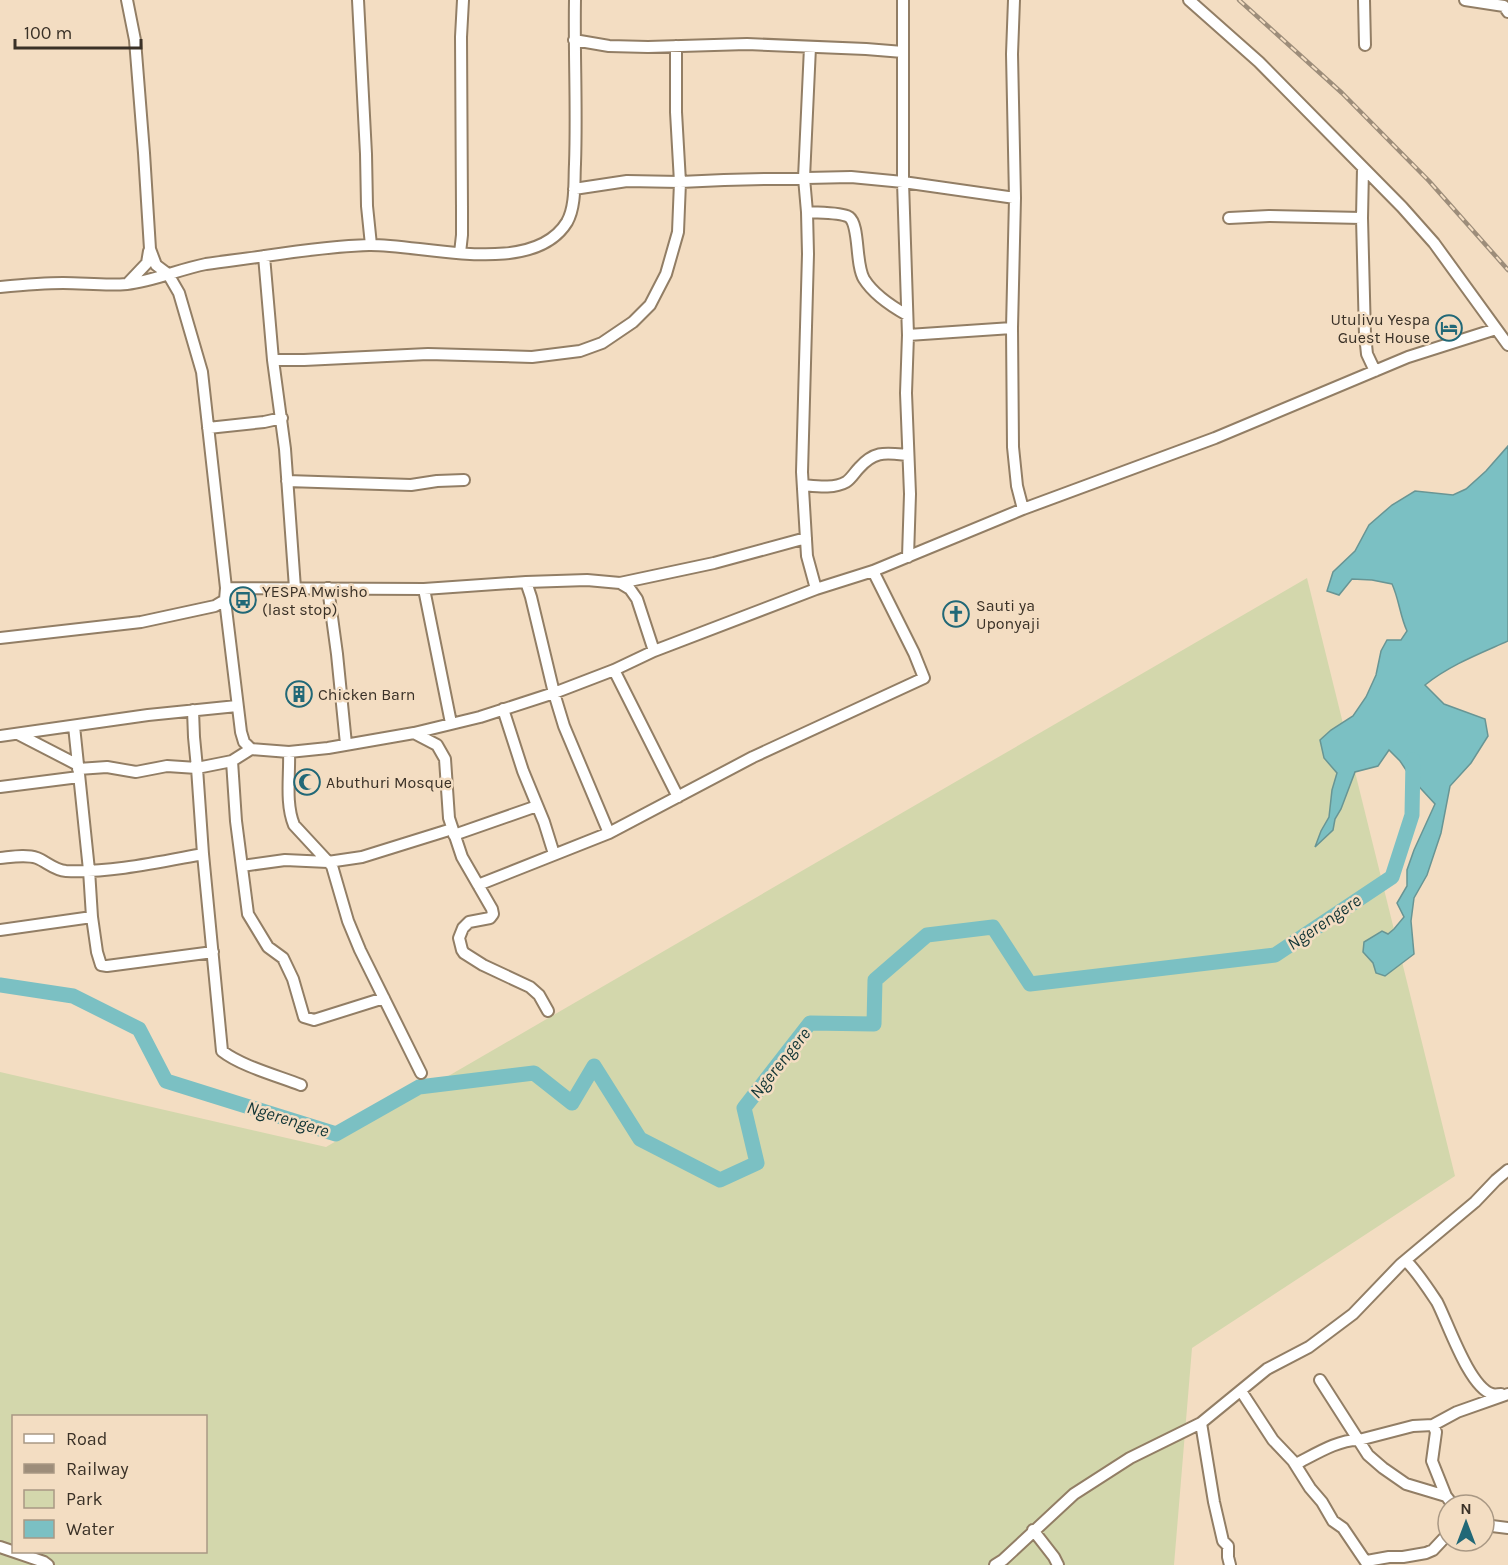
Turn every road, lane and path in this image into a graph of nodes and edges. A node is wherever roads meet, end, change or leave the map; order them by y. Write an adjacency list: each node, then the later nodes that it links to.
1 (127, 0): 26 (street)
2 (358, 0): 25 (street)
3 (463, 0): 27 (street)
4 (574, 0): 11 (street)
5 (903, 0): 15 (street)
6 (1014, 0): 21 (street)
7 (1189, 0): 16 (street)
8 (1364, 0): 12 (street)
9 (1465, 0): 10 (street)
10 (1508, 12)
11 (574, 40): 13 (street); 20 (street)
12 (1365, 45)
13 (676, 46): 14 (street); 18 (street)
14 (810, 47): 15 (street); 17 (street)
15 (903, 52): 19 (street)
16 (1363, 168): 24 (street); 34 (street)
17 (804, 178): 18 (street); 19 (street); 22 (street)
18 (680, 182): 20 (street); 37 (street)
19 (903, 182): 21 (street); 32 (street)
20 (574, 189): 27 (street)
21 (1015, 198): 33 (street)
22 (807, 212): 32 (street); 44 (street)
23 (1229, 218): 24 (street)
24 (1362, 218): 38 (street)
25 (370, 245): 27 (street); 28 (street)
26 (150, 249): 29 (street); 30 (street)
27 (460, 253)
28 (264, 256): 29 (street); 37 (street)
29 (168, 274): 30 (street); 40 (street)
30 (126, 284): 31 (street)
31 (0, 287)
32 (907, 315): 35 (street)
33 (1012, 328): 35 (street); 45 (street)
34 (1496, 329): 36 (street); 38 (street)
35 (908, 335): 41 (street)
36 (1508, 345)
37 (273, 360): 39 (street)
38 (1375, 371): 45 (street)
39 (282, 418): 40 (street); 43 (street)
40 (208, 428): 51 (street)
41 (908, 455): 44 (street); 47 (street)
42 (464, 480): 43 (street)
43 (287, 481): 52 (street)
44 (803, 485): 46 (street)
45 (1023, 509): 47 (street)
46 (806, 538): 50 (street); 55 (street)
47 (908, 557): 48 (street)
48 (873, 571): 55 (street); 76 (street)
49 (526, 582): 50 (street); 54 (street); 60 (street)
50 (620, 583): 58 (street)
51 (226, 588): 52 (street); 56 (street)
52 (295, 588): 53 (street)
53 (328, 588): 54 (street); 69 (street)
54 (424, 589): 64 (street)
55 (816, 589): 58 (street)
56 (225, 600): 57 (street); 61 (street)
57 (0, 638)
58 (654, 651): 59 (street)
59 (614, 670): 60 (street); 76 (street)
60 (554, 693): 62 (street); 79 (street)
61 (237, 705): 63 (street); 70 (street)
62 (503, 709): 64 (street); 77 (street)
63 (193, 710): 65 (street); 73 (street)
64 (451, 723): 66 (street)
65 (74, 726): 67 (street); 74 (street)
66 (414, 733): 69 (street); 78 (street)
67 (18, 734): 68 (street); 74 (street)
68 (0, 736)
69 (346, 744): 71 (street)
70 (251, 749): 71 (street); 72 (street)
71 (289, 752): 83 (street)
72 (232, 761): 73 (street); 84 (street)
73 (197, 768): 74 (street); 80 (street)
74 (78, 770): 75 (street); 85 (street)
75 (0, 787)
76 (678, 797): 79 (street)
77 (537, 806): 78 (street); 81 (street)
78 (453, 832): 83 (street); 86 (street)
79 (609, 833): 81 (street)
80 (203, 854): 85 (street); 89 (street)
81 (554, 854): 86 (street)
82 (0, 858): 85 (street)
83 (328, 862): 84 (street); 90 (street)
84 (242, 866): 90 (street)
85 (89, 870): 87 (street)
86 (478, 885): 91 (street)
87 (92, 917): 88 (street); 89 (street)
88 (0, 930)
89 (213, 952): 93 (street)
90 (384, 998): 92 (street)
91 (548, 1011)
92 (422, 1073)
93 (301, 1084)
94 (1508, 1170): 95 (street)
95 (1406, 1261): 97 (street); 98 (street)
96 (1320, 1380): 101 (street)
97 (1241, 1391): 99 (street); 102 (street)
98 (1508, 1394): 100 (street)
99 (1201, 1423): 105 (street); 112 (street)
100 (1433, 1425): 101 (street); 103 (street)
101 (1359, 1440): 102 (street); 104 (street)
102 (1296, 1464): 109 (street)
103 (1446, 1493)
104 (1436, 1495)
105 (1033, 1530): 108 (street); 111 (street)
106 (1436, 1546): 109 (street)
107 (18, 1553): 110 (street)
108 (1003, 1563)
109 (1368, 1563)
110 (48, 1565)
111 (1058, 1565)
112 (1230, 1565)

